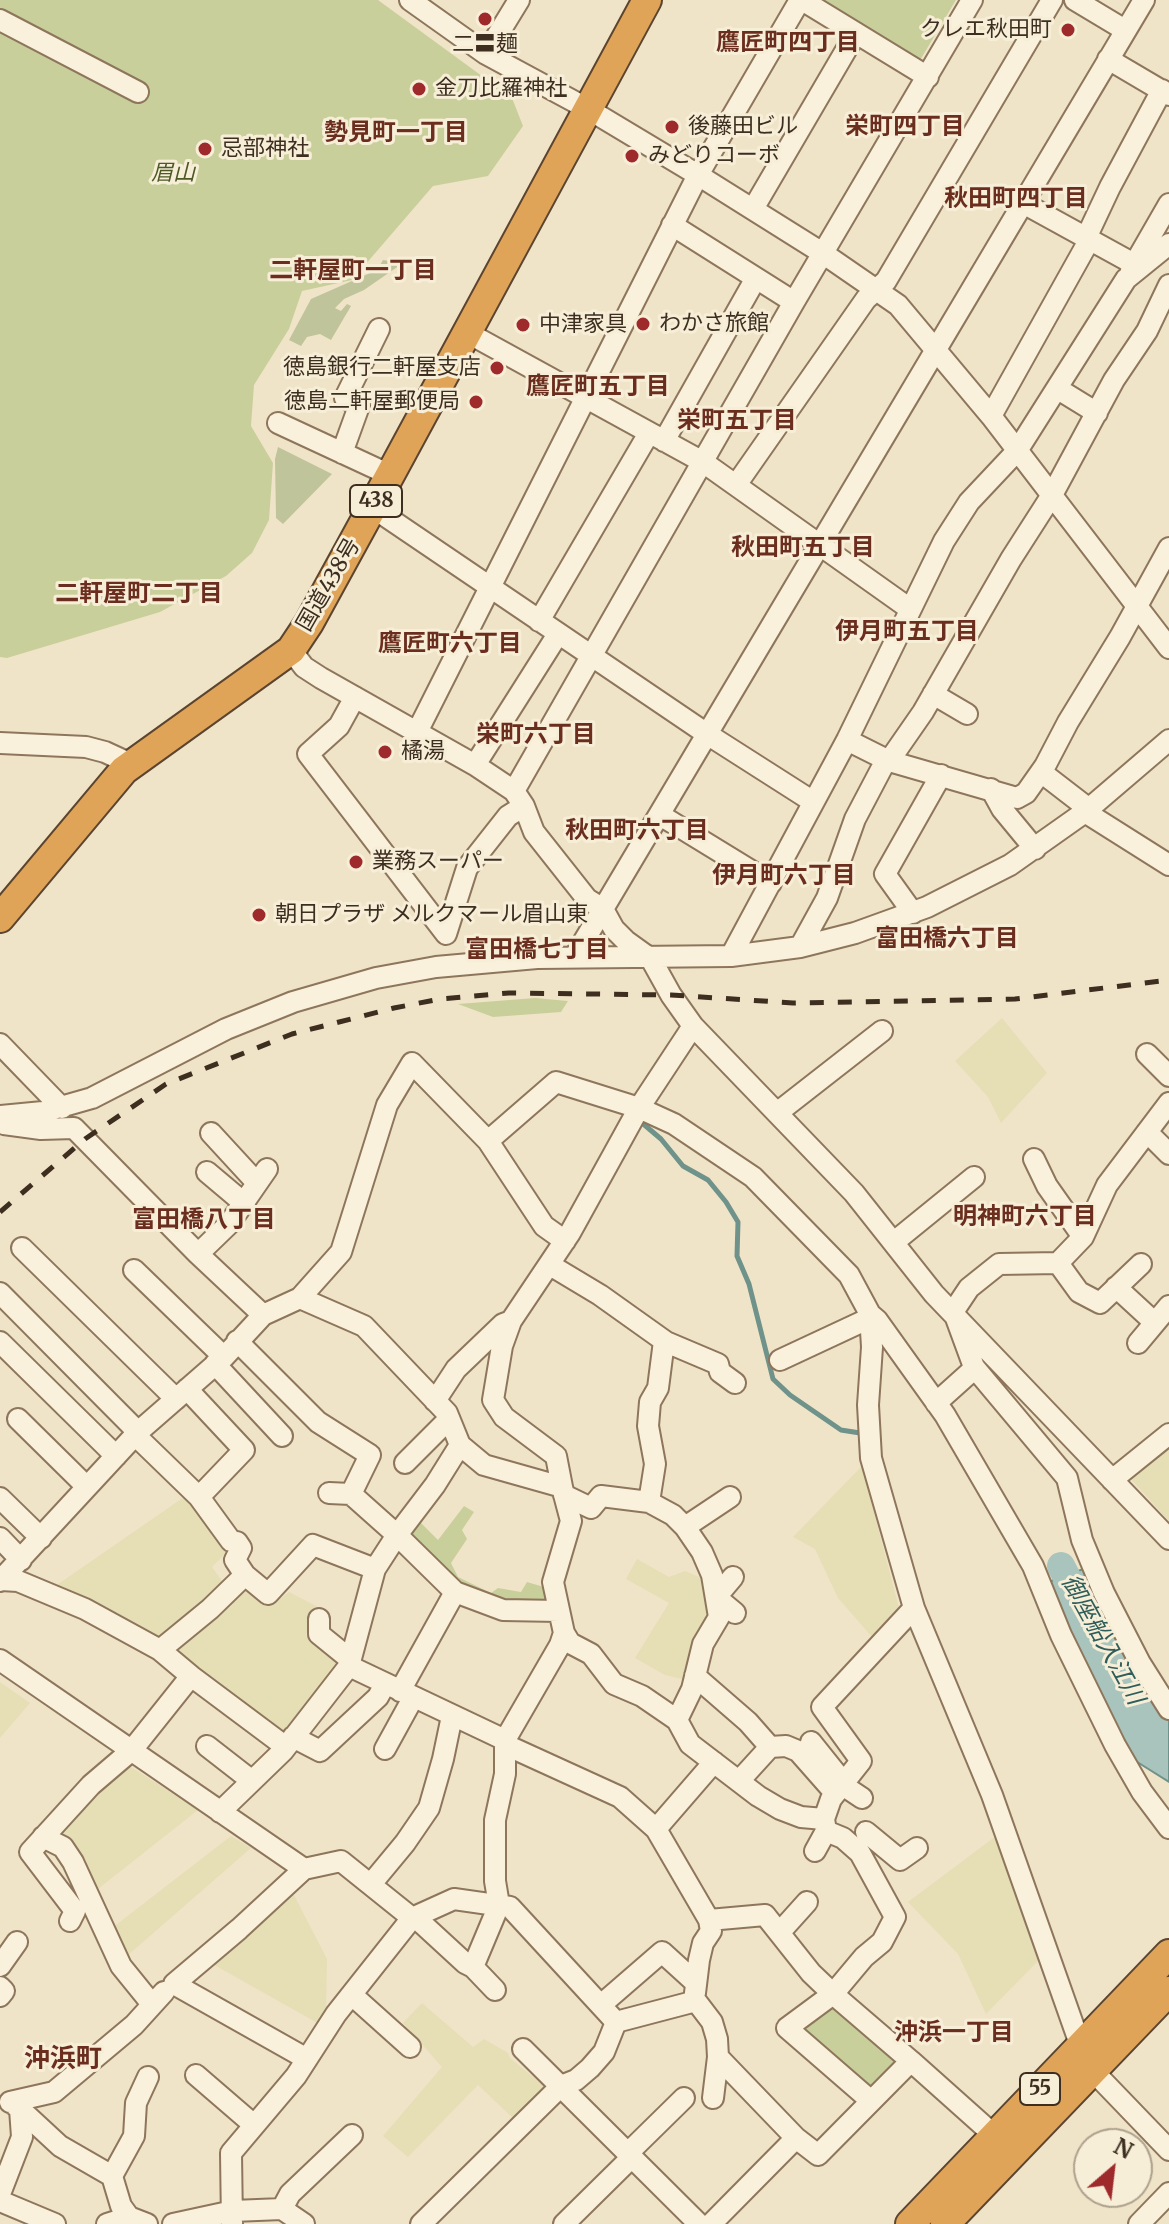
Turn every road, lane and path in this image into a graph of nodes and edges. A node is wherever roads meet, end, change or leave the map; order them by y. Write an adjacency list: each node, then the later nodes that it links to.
1 (410, 0): 12 (street)
2 (519, 0): 12 (street)
3 (647, 0): 17 (highway, 国道438号 / 438)
4 (801, 0): 11 (street); 18 (street)
5 (972, 0): 14 (street)
6 (1052, 0): 29 (street)
7 (1075, 0): 10 (street)
8 (1144, 0): 10 (street)
9 (0, 20): 15 (street)
10 (1125, 30): 13 (street)
11 (856, 33): 14 (street); 21 (street)
12 (486, 54): 17 (street)
13 (1108, 59): 16 (street); 19 (street)
14 (928, 77): 25 (street)
15 (138, 92)
16 (1165, 92): 23 (street)
17 (588, 109): 18 (street); 32 (highway, 国道438号 / 438)
18 (698, 175): 21 (street); 22 (street)
19 (1023, 203): 23 (street); 33 (street)
20 (1169, 204): 26 (street)
21 (753, 209): 25 (street)
22 (672, 225): 27 (street); 35 (street)
23 (1086, 238): 26 (street); 37 (street)
24 (1169, 244): 26 (street)
25 (824, 254): 29 (street); 30 (street)
26 (1130, 272): 34 (street)
27 (756, 278): 30 (street); 39 (street)
28 (1169, 285): 36 (street)
29 (877, 290): 33 (street); 44 (street)
30 (794, 302): 42 (street)
31 (379, 329): 41 (street)
32 (468, 333): 35 (street); 43 (highway, 国道438号 / 438)
33 (937, 348): 37 (street); 47 (street)
34 (1058, 389): 36 (street); 40 (street)
35 (586, 398): 39 (street); 49 (street)
36 (1097, 413): 45 (street)
37 (991, 416): 40 (street)
38 (278, 423): 41 (street)
39 (656, 437): 42 (street); 52 (street)
40 (1017, 451): 45 (street); 51 (street)
41 (342, 453): 43 (street)
42 (703, 462): 44 (street); 56 (street)
43 (390, 475): 46 (highway, 国道438号 / 438)
44 (736, 485): 47 (street)
45 (1052, 495): 50 (street); 57 (street)
46 (372, 507): 49 (street); 55 (highway, 国道438号 / 438)
47 (819, 545): 51 (street); 61 (street)
48 (1169, 548): 50 (street)
49 (490, 589): 52 (street); 60 (street)
50 (1137, 606): 54 (street); 68 (street)
51 (910, 609): 62 (street)
52 (539, 621): 53 (street)
53 (558, 634): 56 (street); 67 (street)
54 (1169, 648)
55 (291, 650): 58 (street); 66 (highway, 国道438号 / 438)
56 (592, 656): 61 (street); 71 (street)
57 (933, 694): 59 (street); 65 (street)
58 (355, 697): 60 (street); 81 (street)
59 (967, 714)
60 (417, 732): 67 (street)
61 (707, 734): 72 (street); 74 (street)
62 (847, 740): 65 (street); 72 (street)
63 (1169, 740): 73 (street)
64 (0, 743): 66 (street)
65 (888, 760): 69 (street); 82 (street)
66 (131, 764): 80 (highway, 国道438号 / 438)
67 (475, 765): 71 (street)
68 (1041, 772): 70 (street); 73 (street)
69 (941, 775): 70 (street); 79 (street)
70 (991, 789): 75 (street)
71 (519, 798): 78 (street); 81 (street)
72 (812, 801): 77 (street)
73 (1087, 811): 75 (street); 76 (street)
74 (660, 815): 77 (street); 78 (street)
75 (1035, 849): 79 (street)
76 (1169, 865)
77 (771, 883): 84 (street)
78 (603, 909): 83 (street); 85 (street)
79 (913, 913): 82 (street)
80 (0, 918)
81 (446, 934): 86 (street)
82 (800, 947): 84 (street)
83 (575, 956): 85 (street); 86 (street)
84 (731, 956): 85 (street)
85 (651, 959): 87 (street)
86 (436, 967): 93 (street)
87 (693, 1026): 94 (street); 95 (street)
88 (882, 1031): 95 (street)
89 (0, 1044): 93 (street)
90 (1147, 1054): 91 (street)
91 (1169, 1076)
92 (1169, 1103): 98 (street)
93 (62, 1108): 96 (street)
94 (639, 1108): 100 (street); 107 (street); 121 (street)
95 (777, 1113): 108 (street)
96 (0, 1116)
97 (0, 1123): 110 (street)
98 (1147, 1132): 101 (street); 106 (street)
99 (211, 1133): 105 (street)
100 (488, 1141): 107 (street); 117 (street)
101 (1169, 1154)
102 (1034, 1159): 106 (street)
103 (207, 1172): 105 (street)
104 (974, 1177): 108 (street)
105 (245, 1204): 110 (street)
106 (1083, 1237): 111 (street)
107 (565, 1241): 113 (street)
108 (894, 1242): 119 (street)
109 (22, 1248): 131 (street)
110 (198, 1254): 120 (street)
111 (1058, 1263): 115 (street); 119 (street)
112 (1141, 1264): 115 (street)
113 (550, 1265): 122 (street); 124 (street)
114 (134, 1270): 127 (street)
115 (1116, 1287): 123 (street)
116 (0, 1293): 136 (street)
117 (300, 1298): 120 (street); 132 (street)
118 (1169, 1306): 123 (street)
119 (954, 1314): 129 (street); 142 (street)
120 (263, 1315): 127 (street)
121 (870, 1316): 128 (street); 133 (street); 162 (street)
122 (511, 1321): 132 (street); 144 (street)
123 (1154, 1322): 126 (street)
124 (664, 1341): 130 (street); 150 (street)
125 (0, 1342): 140 (street)
126 (1138, 1343)
127 (225, 1354): 131 (street); 138 (street); 146 (street)
128 (780, 1360)
129 (975, 1368): 133 (street); 173 (street)
130 (735, 1383)
131 (182, 1394): 136 (street); 147 (street)
132 (435, 1401): 135 (street)
133 (936, 1403): 191 (street)
134 (18, 1419): 143 (street)
135 (449, 1419): 139 (street); 141 (street)
136 (136, 1434): 140 (street); 147 (street)
137 (1169, 1434): 142 (street)
138 (282, 1436)
139 (460, 1445): 144 (street); 152 (street)
140 (116, 1456): 143 (street)
141 (405, 1463)
142 (1112, 1480): 155 (street)
143 (87, 1487): 154 (street)
144 (563, 1491): 150 (street); 163 (street)
145 (329, 1493): 146 (street)
146 (351, 1494): 152 (street)
147 (199, 1497): 158 (street)
148 (730, 1497): 151 (street)
149 (0, 1498): 154 (street)
150 (649, 1502): 151 (street)
151 (685, 1527): 161 (street)
152 (397, 1535): 156 (street); 160 (street)
153 (0, 1538): 157 (street)
154 (41, 1538): 157 (street)
155 (1169, 1539)
156 (375, 1569): 158 (street); 169 (street)
157 (12, 1572): 167 (street)
158 (245, 1575): 167 (street)
159 (733, 1577): 161 (street)
160 (455, 1592): 163 (street); 172 (street)
161 (717, 1597): 164 (street); 171 (street)
162 (914, 1608): 187 (street); 223 (street)
163 (559, 1611): 166 (street)
164 (735, 1613)
165 (319, 1619): 169 (street)
166 (564, 1633): 176 (street); 178 (street)
167 (160, 1650): 170 (street)
168 (0, 1660): 183 (street)
169 (350, 1663): 172 (street); 180 (street)
170 (191, 1676): 180 (street); 183 (street)
171 (695, 1676): 176 (street); 181 (street)
172 (399, 1691): 175 (street); 180 (street); 182 (street)
173 (1169, 1709)
174 (230, 1715): 180 (street)
175 (452, 1716): 178 (street); 200 (street)
176 (677, 1720): 184 (street)
177 (811, 1742): 187 (street)
178 (506, 1743): 192 (street); 202 (street)
179 (207, 1746): 185 (street)
180 (287, 1746): 185 (street)
181 (770, 1747): 186 (street); 187 (street)
182 (385, 1749)
183 (132, 1750): 189 (street); 194 (street)
184 (714, 1762): 186 (street); 192 (street)
185 (252, 1781): 189 (street)
186 (739, 1781): 190 (street)
187 (840, 1786): 188 (street); 190 (street)
188 (862, 1798)
189 (220, 1812): 199 (street)
190 (825, 1825): 197 (street); 198 (street)
191 (1169, 1828)
192 (656, 1829): 204 (street)
193 (866, 1832): 195 (street)
194 (43, 1837): 205 (street); 231 (street)
195 (883, 1846): 196 (street); 198 (street)
196 (917, 1848)
197 (815, 1851)
198 (867, 1865): 215 (street)
199 (304, 1869): 200 (street); 224 (street)
200 (371, 1884): 203 (street)
201 (807, 1902): 206 (street)
202 (499, 1905): 203 (street); 210 (street); 218 (street)
203 (413, 1918): 210 (street); 216 (street)
204 (709, 1920): 206 (street); 214 (street)
205 (70, 1921)
206 (780, 1932): 215 (street)
207 (17, 1942): 209 (street)
208 (1169, 1954): 223 (highway, 55)
209 (0, 1966)
210 (473, 1967): 212 (street)
211 (0, 1987): 217 (street)
212 (495, 1990)
213 (1169, 1991): 223 (highway, 55)
214 (695, 1992): 218 (street); 219 (street); 222 (street)
215 (833, 1994): 225 (street); 232 (street)
216 (352, 1995): 220 (street); 224 (street)
217 (0, 1996)
218 (602, 2004): 219 (street)
219 (616, 2022): 228 (street)
220 (410, 2047)
221 (523, 2049): 228 (street)
222 (718, 2057): 230 (street); 236 (street)
223 (1087, 2058): 235 (highway, 55); 237 (street); 255 (highway, 55)
224 (307, 2059): 233 (street)
225 (911, 2061): 232 (street); 235 (street)
226 (196, 2075): 233 (street)
227 (148, 2077): 239 (street)
228 (561, 2086): 238 (street); 250 (street)
229 (684, 2098): 238 (street)
230 (713, 2098)
231 (6, 2100): 239 (street); 241 (street)
232 (870, 2100): 236 (street)
233 (254, 2125): 244 (street)
234 (352, 2135): 243 (street)
235 (995, 2136): 254 (highway, 55)
236 (796, 2138): 253 (street)
237 (1169, 2150)
238 (630, 2155): 251 (street); 252 (street)
239 (112, 2176): 245 (street)
240 (1169, 2193): 256 (street)
241 (0, 2194)
242 (0, 2201): 246 (street)
243 (282, 2209): 244 (street); 249 (street)
244 (233, 2218): 248 (street)
245 (138, 2220): 247 (street)
246 (55, 2224)
247 (107, 2224)
248 (173, 2224)
249 (304, 2224)
250 (421, 2224)
251 (564, 2224)
252 (699, 2224)
253 (711, 2224)
254 (910, 2224)
255 (945, 2224)
256 (1139, 2224)

